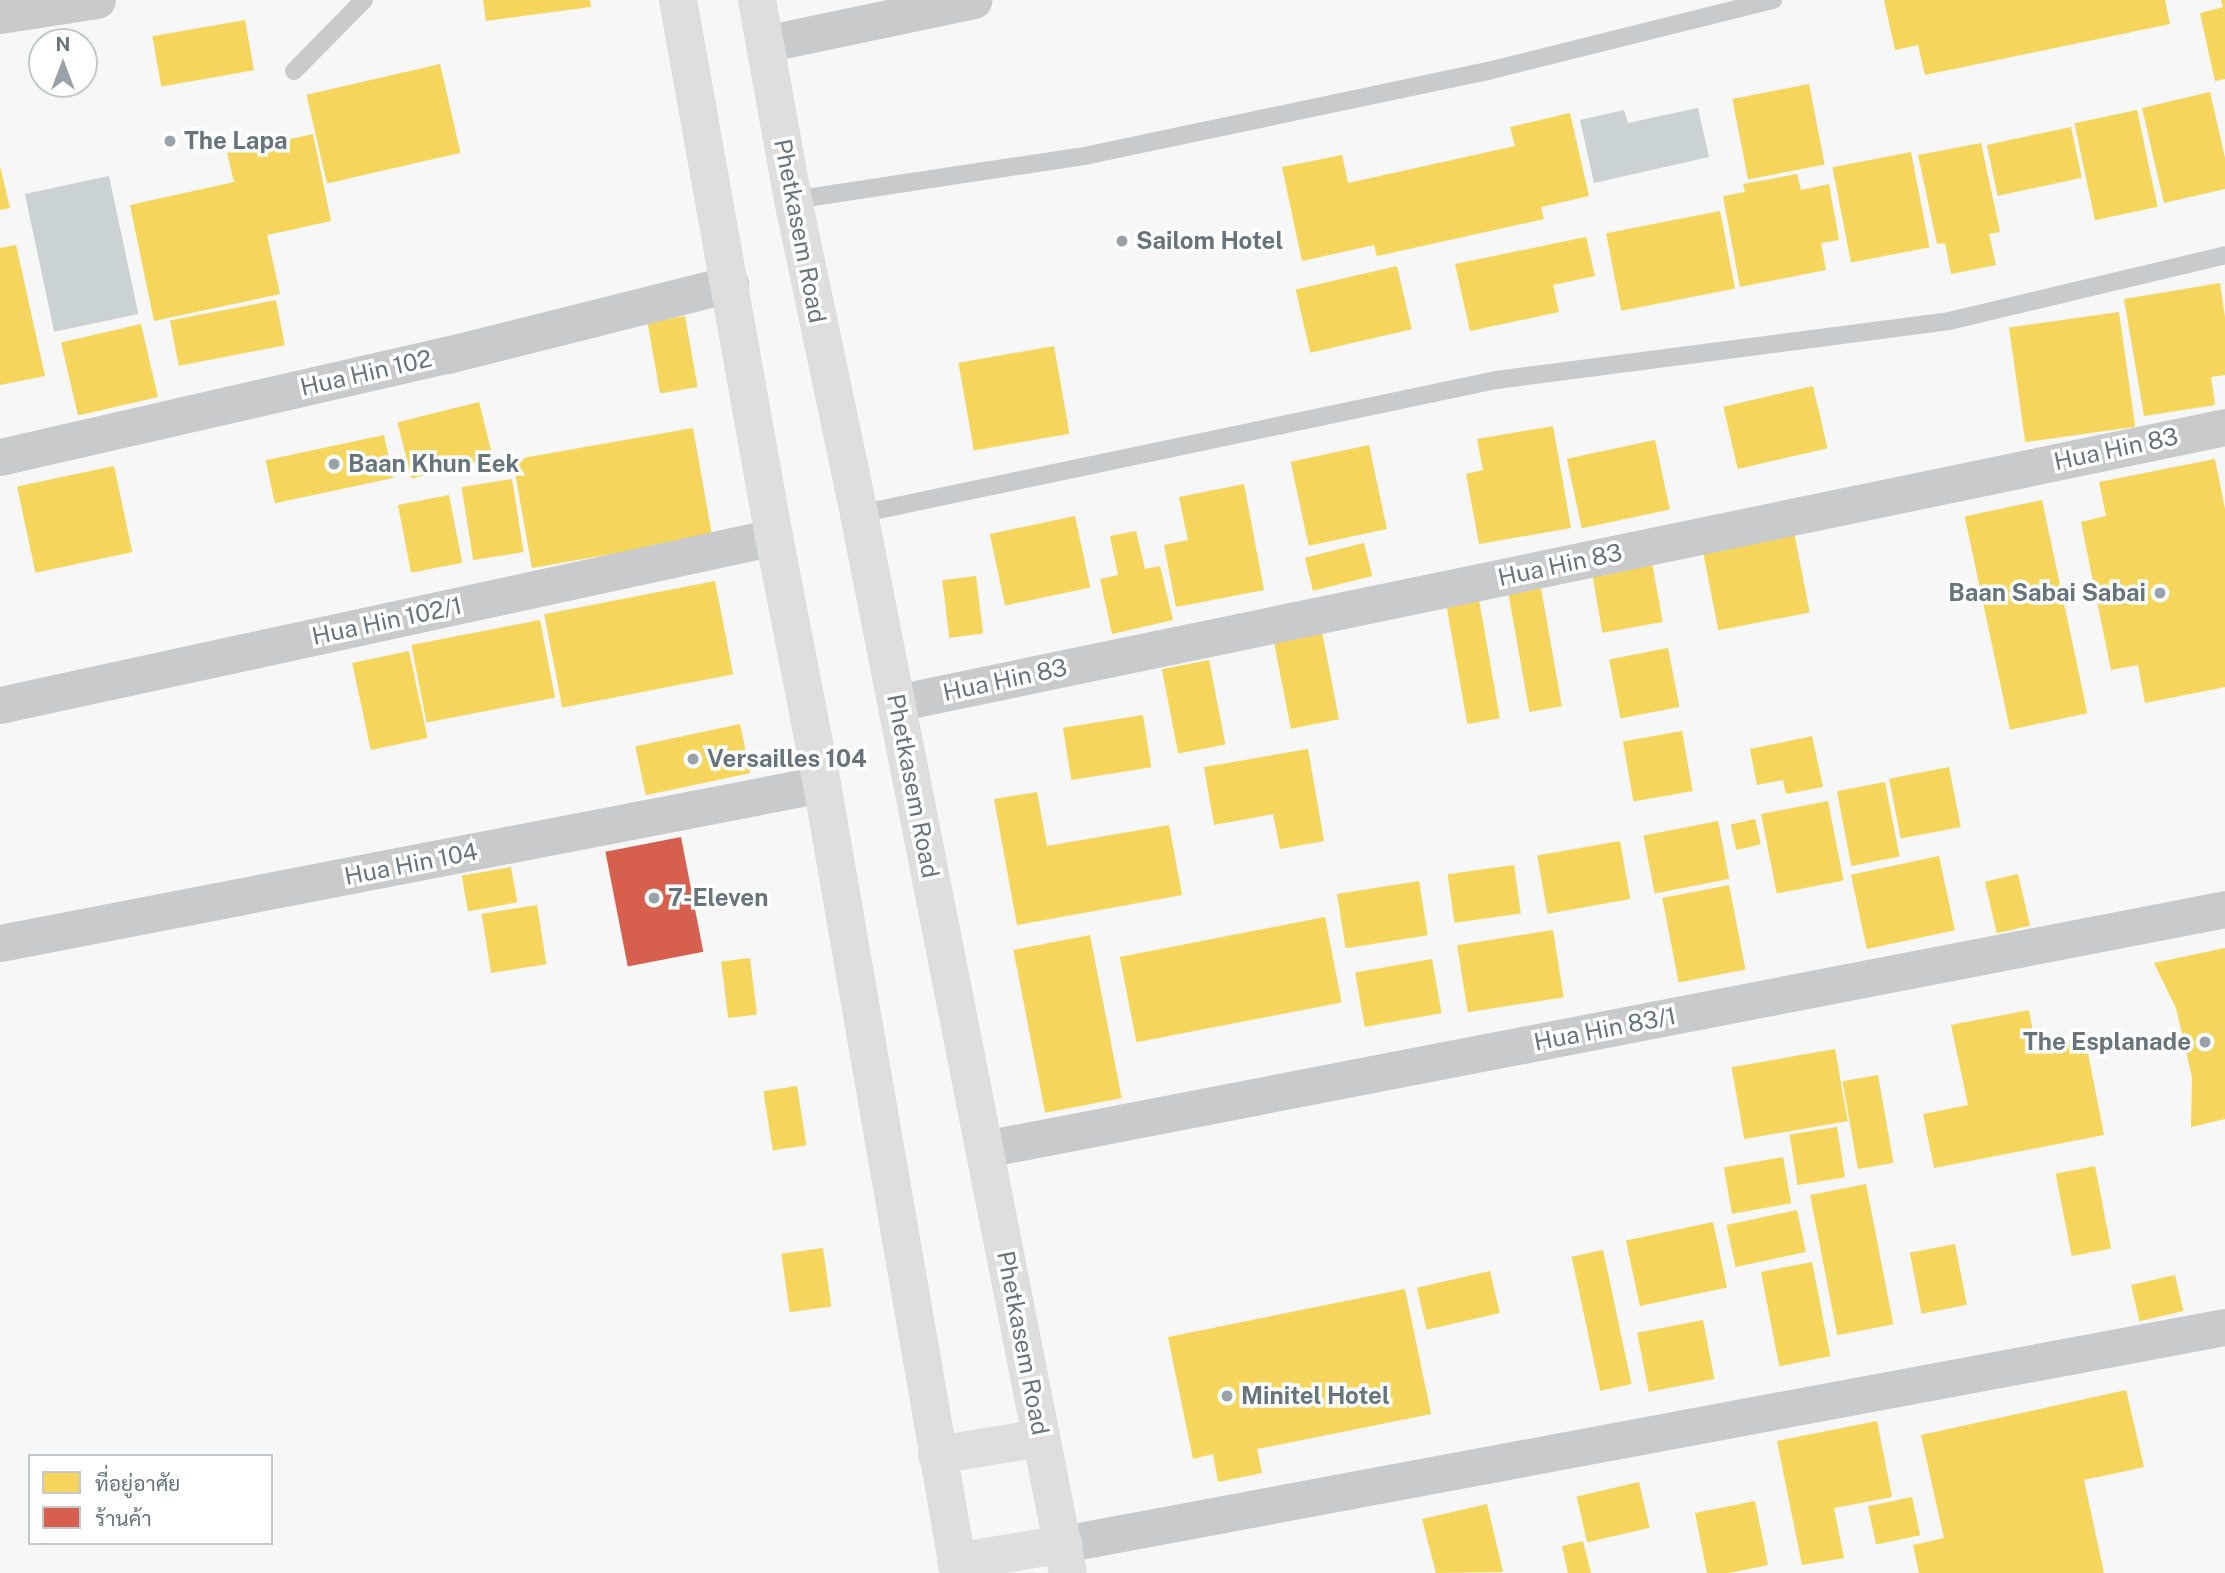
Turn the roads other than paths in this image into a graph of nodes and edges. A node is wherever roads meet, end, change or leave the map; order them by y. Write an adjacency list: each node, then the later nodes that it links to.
1 (97, 0): 7 (street)
2 (363, 0): 9 (lane)
3 (678, 0): 12 (main road)
4 (757, 0): 8 (main road, Phetkasem Road)
5 (973, 0): 8 (street)
6 (1773, 0): 10 (lane)
7 (0, 15)
8 (765, 44): 10 (main road, Phetkasem Road)
9 (293, 71)
10 (793, 200): 15 (main road, Phetkasem Road)
11 (2225, 256): 15 (lane)
12 (730, 284): 14 (street, Hua Hin 102); 16 (main road)
13 (2225, 427): 17 (street, Hua Hin 83)
14 (0, 457)
15 (859, 514): 17 (main road, Phetkasem Road)
16 (774, 537): 18 (street, Hua Hin 102/1); 19 (main road)
17 (896, 702): 22 (main road, Phetkasem Road)
18 (0, 705)
19 (822, 784): 21 (street, Hua Hin 104); 25 (main road)
20 (2225, 909): 22 (street, Hua Hin 83/1)
21 (0, 943)
22 (985, 1149): 24 (main road, Phetkasem Road)
23 (2225, 1327): 26 (street)
24 (1041, 1438): 25 (main road); 26 (main road, Phetkasem Road)
25 (937, 1455): 27 (main road)
26 (1065, 1558): 27 (main road)
27 (957, 1568)

